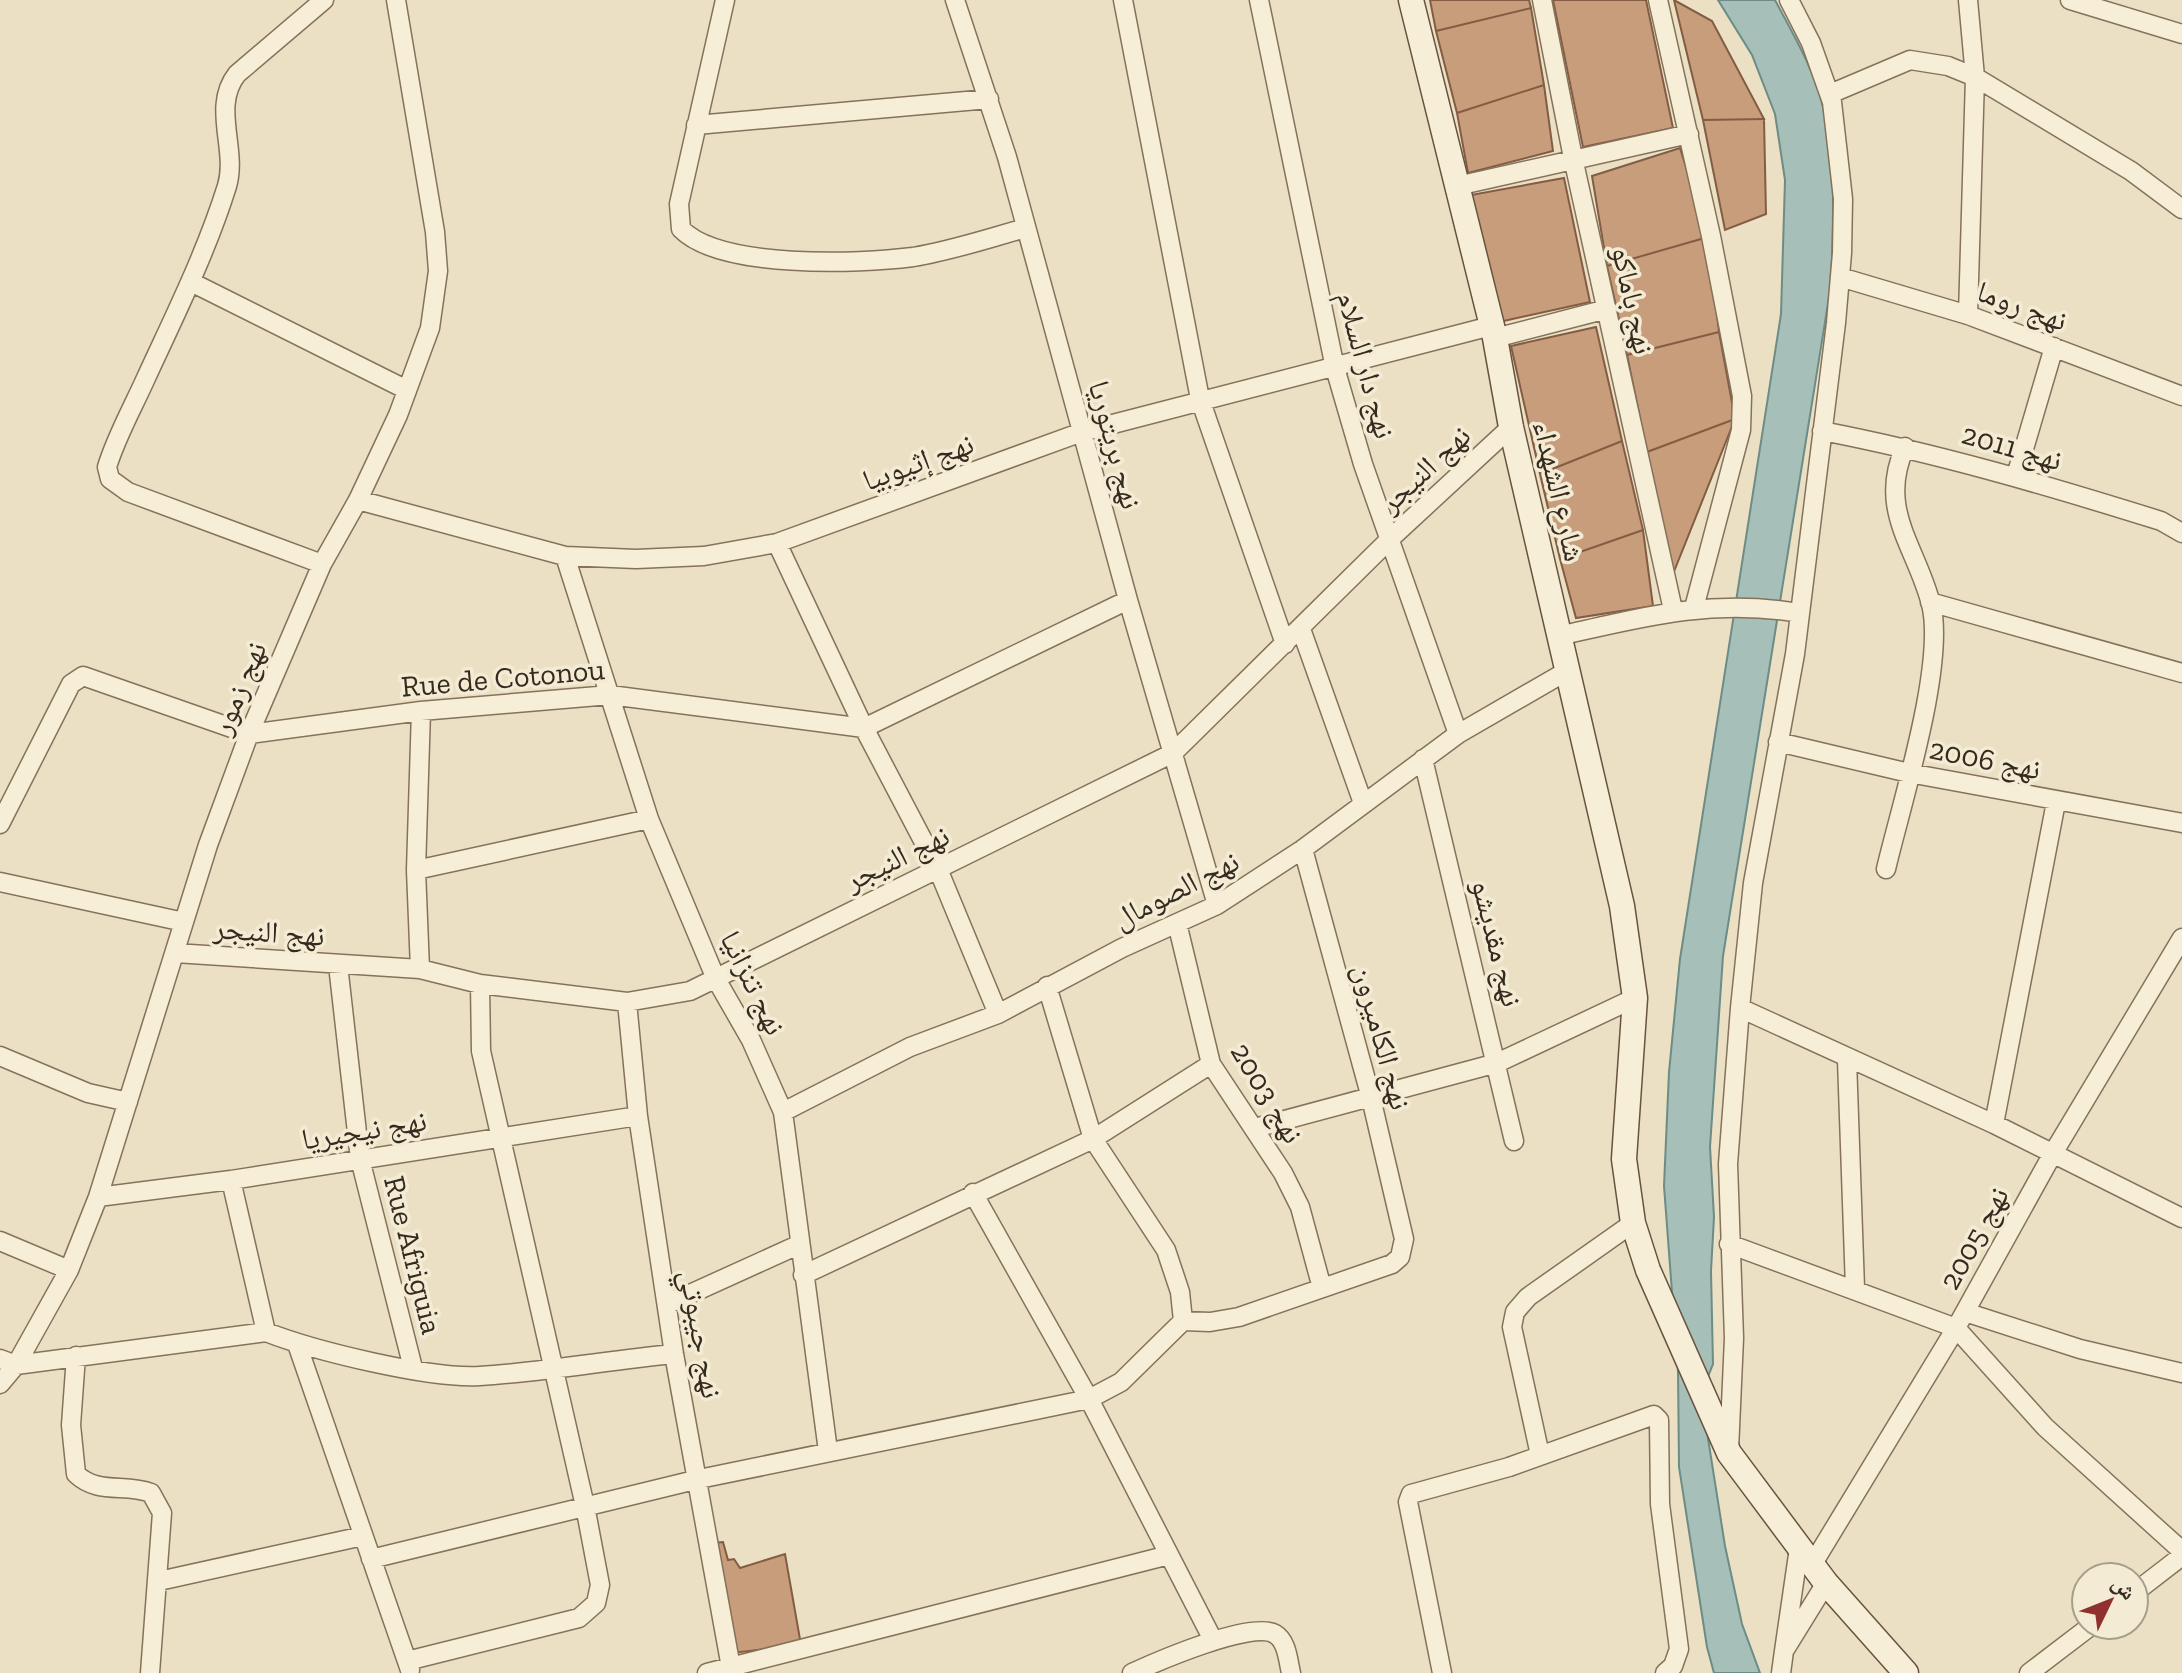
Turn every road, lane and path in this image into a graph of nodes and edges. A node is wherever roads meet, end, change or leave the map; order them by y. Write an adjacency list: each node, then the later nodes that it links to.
1 (324, 0): 24 (street)
2 (396, 0): 30 (street, نهج زمور)
3 (725, 0): 17 (street)
4 (955, 0): 16 (street, نهج بريتوريا)
5 (1123, 0): 32 (street)
6 (1259, 0): 29 (street, نهج دار السلام)
7 (1411, 0): 20 (main road, شارع الشهداء)
8 (1542, 0): 19 (street, نهج باماكو)
9 (1658, 0): 18 (street)
10 (1789, 0): 15 (street)
11 (1968, 0): 14 (street)
12 (2070, 0): 13 (street)
13 (2182, 34)
14 (1975, 77): 15 (street); 21 (street); 26 (street)
15 (1830, 94): 23 (street)
16 (989, 99): 17 (street); 22 (street, نهج بريتوريا)
17 (696, 125): 22 (street)
18 (1689, 134): 19 (street); 46 (street)
19 (1573, 158): 20 (street); 25 (street, نهج باماكو)
20 (1457, 186): 27 (main road, شارع الشهداء)
21 (2182, 209)
22 (1026, 228): 35 (street, نهج بريتوريا)
23 (1840, 277): 26 (street, نهج روما); 34 (street)
24 (191, 282): 30 (street); 43 (street)
25 (1607, 309): 27 (street, نهج إثيوبيا); 47 (street, نهج باماكو)
26 (1968, 315): 28 (street, نهج روما)
27 (1493, 332): 29 (street, نهج إثيوبيا); 33 (main road, شارع الشهداء)
28 (2054, 347): 31 (street, نهج روما); 37 (street)
29 (1335, 368): 32 (street, نهج إثيوبيا); 40 (street, نهج دار السلام)
30 (407, 390): 38 (street, نهج زمور)
31 (2182, 396)
32 (1200, 399): 35 (street, نهج إثيوبيا); 51 (street)
33 (1511, 427): 40 (street, نهج النيجر); 50 (main road, شارع الشهداء)
34 (1822, 431): 36 (street, نهج 2011); 48 (street)
35 (1082, 432): 41 (street, نهج إثيوبيا); 44 (street, نهج بريتوريا)
36 (1905, 447): 37 (street, نهج 2011); 45 (street)
37 (2016, 476): 39 (street, نهج 2011)
38 (358, 500): 42 (street, نهج إثيوبيا); 43 (street, نهج زمور)
39 (2182, 533)
40 (1391, 538): 49 (street, نهج النيجر); 58 (street, نهج دار السلام)
41 (777, 543): 42 (street, نهج إثيوبيا); 56 (street)
42 (565, 556): 54 (street, نهج تنزانيا)
43 (322, 564): 57 (street, نهج زمور)
44 (1128, 600): 56 (street); 60 (street, نهج بريتوريا)
45 (1930, 602): 53 (street); 62 (street)
46 (1694, 608): 47 (street); 48 (street)
47 (1673, 610): 50 (street)
48 (1795, 612): 59 (street)
49 (1301, 629): 51 (street, نهج النيجر); 64 (street)
50 (1559, 636): 52 (main road, شارع الشهداء)
51 (1285, 644): 60 (street, نهج النيجر)
52 (1567, 671): 58 (street, نهج الصومال); 83 (main road, شارع الشهداء)
53 (2182, 673)
54 (610, 695): 55 (street, Rue de Cotonou); 56 (street, Rue de Cotonou); 65 (street, نهج تنزانيا)
55 (421, 711): 57 (street, Rue de Cotonou); 71 (street)
56 (864, 728): 69 (street)
57 (249, 734): 67 (street, Rue de Cotonou); 74 (street, نهج زمور)
58 (1458, 734): 61 (street, نهج الصومال)
59 (1778, 742): 62 (street, نهج 2006); 85 (street)
60 (1173, 753): 69 (street, نهج النيجر); 73 (street, نهج بريتوريا)
61 (1423, 759): 64 (street, نهج الصومال); 89 (street, نهج مقديشو)
62 (1909, 773): 63 (street, نهج 2006); 70 (street)
63 (2056, 802): 66 (street, نهج 2006); 95 (street)
64 (1363, 803): 68 (street, نهج الصومال)
65 (649, 819): 71 (street); 80 (street, نهج تنزانيا)
66 (2182, 823)
67 (0, 824)
68 (1303, 849): 73 (street, نهج الصومال); 91 (street, نهج الكاميرون)
69 (938, 869): 80 (street, نهج النيجر); 86 (street)
70 (1886, 869)
71 (416, 870): 79 (street)
72 (0, 882): 74 (street)
73 (1217, 905): 75 (street, نهج الصومال)
74 (184, 922): 77 (street, نهج زمور)
75 (1177, 923): 82 (street, نهج الصومال); 90 (street, نهج 2003)
76 (2182, 938): 100 (street, نهج 2005)
77 (175, 953): 78 (street, نهج النيجر); 92 (street, نهج زمور)
78 (338, 965): 79 (street, نهج النيجر); 101 (street, Rue Afriguia)
79 (420, 969): 81 (street, نهج النيجر)
80 (716, 979): 84 (street, نهج النيجر); 93 (street, نهج تنزانيا)
81 (480, 984): 84 (street, نهج النيجر); 97 (street)
82 (1047, 986): 86 (street, نهج الصومال); 98 (street)
83 (1635, 998): 89 (street); 106 (main road, شارع الشهداء)
84 (627, 1002): 94 (street, نهج جيبوتي)
85 (1740, 1008): 88 (street); 108 (street)
86 (998, 1014): 93 (street, نهج الصومال)
87 (0, 1056): 92 (street)
88 (1847, 1060): 95 (street); 113 (street)
89 (1497, 1063): 91 (street); 99 (street, نهج مقديشو)
90 (1211, 1064): 96 (street, نهج 2003); 98 (street)
91 (1371, 1098): 96 (street); 112 (street, نهج الكاميرون)
92 (128, 1102): 104 (street, نهج زمور)
93 (783, 1112): 109 (street, نهج تنزانيا)
94 (638, 1116): 97 (street, نهج نيجيريا); 114 (street, نهج جيبوتي)
95 (1994, 1124): 100 (street)
96 (1255, 1128): 112 (street, نهج 2003)
97 (499, 1138): 101 (street, نهج نيجيريا); 122 (street)
98 (1093, 1139): 103 (street); 116 (street)
99 (1514, 1141)
100 (2052, 1155): 105 (street); 115 (street, نهج 2005)
101 (360, 1159): 102 (street, نهج نيجيريا); 123 (street, Rue Afriguia)
102 (231, 1180): 104 (street, نهج نيجيريا); 117 (street)
103 (973, 1193): 111 (street); 126 (street)
104 (98, 1197): 110 (street, نهج زمور)
105 (2182, 1218)
106 (1633, 1223): 128 (main road, شارع الشهداء); 129 (street)
107 (0, 1241): 110 (street)
108 (1729, 1244): 113 (street); 128 (street)
109 (798, 1245): 111 (street, نهج تنزانيا); 114 (street)
110 (69, 1270): 121 (street, نهج زمور)
111 (803, 1275): 127 (street, نهج تنزانيا)
112 (1322, 1288): 116 (street)
113 (1855, 1288): 115 (street)
114 (668, 1304): 119 (street, نهج جيبوتي)
115 (1960, 1320): 124 (street); 133 (street); 136 (street, نهج 2005)
116 (1183, 1321): 126 (street)
117 (266, 1332): 118 (street); 120 (street)
118 (297, 1344): 123 (street); 132 (street)
119 (674, 1354): 122 (street); 130 (street, نهج جيبوتي)
120 (76, 1356): 121 (street); 138 (street)
121 (8, 1362): 125 (street, نهج زمور)
122 (552, 1366): 123 (street); 131 (street)
123 (413, 1368)
124 (2181, 1370)
125 (0, 1384)
126 (1089, 1399): 127 (street); 134 (street)
127 (828, 1451): 130 (street)
128 (1729, 1453): 136 (main road, شارع الشهداء)
129 (1540, 1455): 148 (street); 149 (street)
130 (699, 1479): 131 (street); 143 (street, نهج جيبوتي)
131 (585, 1506): 135 (street); 142 (street)
132 (363, 1536): 135 (street); 138 (street)
133 (2182, 1554): 137 (street)
134 (1169, 1555): 139 (street); 143 (street)
135 (371, 1559): 142 (street)
136 (1812, 1565): 141 (street, نهج 2005); 141 (street); 151 (main road, شارع الشهداء)
137 (2150, 1580)
138 (159, 1581): 144 (street)
139 (1213, 1640): 146 (street); 147 (street)
140 (2071, 1641): 152 (street)
141 (1784, 1651): 150 (street)
142 (409, 1667)
143 (732, 1670): 145 (street)
144 (150, 1673)
145 (707, 1673)
146 (1132, 1673)
147 (1291, 1673)
148 (1442, 1673)
149 (1665, 1673)
150 (1781, 1673)
151 (1906, 1673)
152 (2029, 1673)

